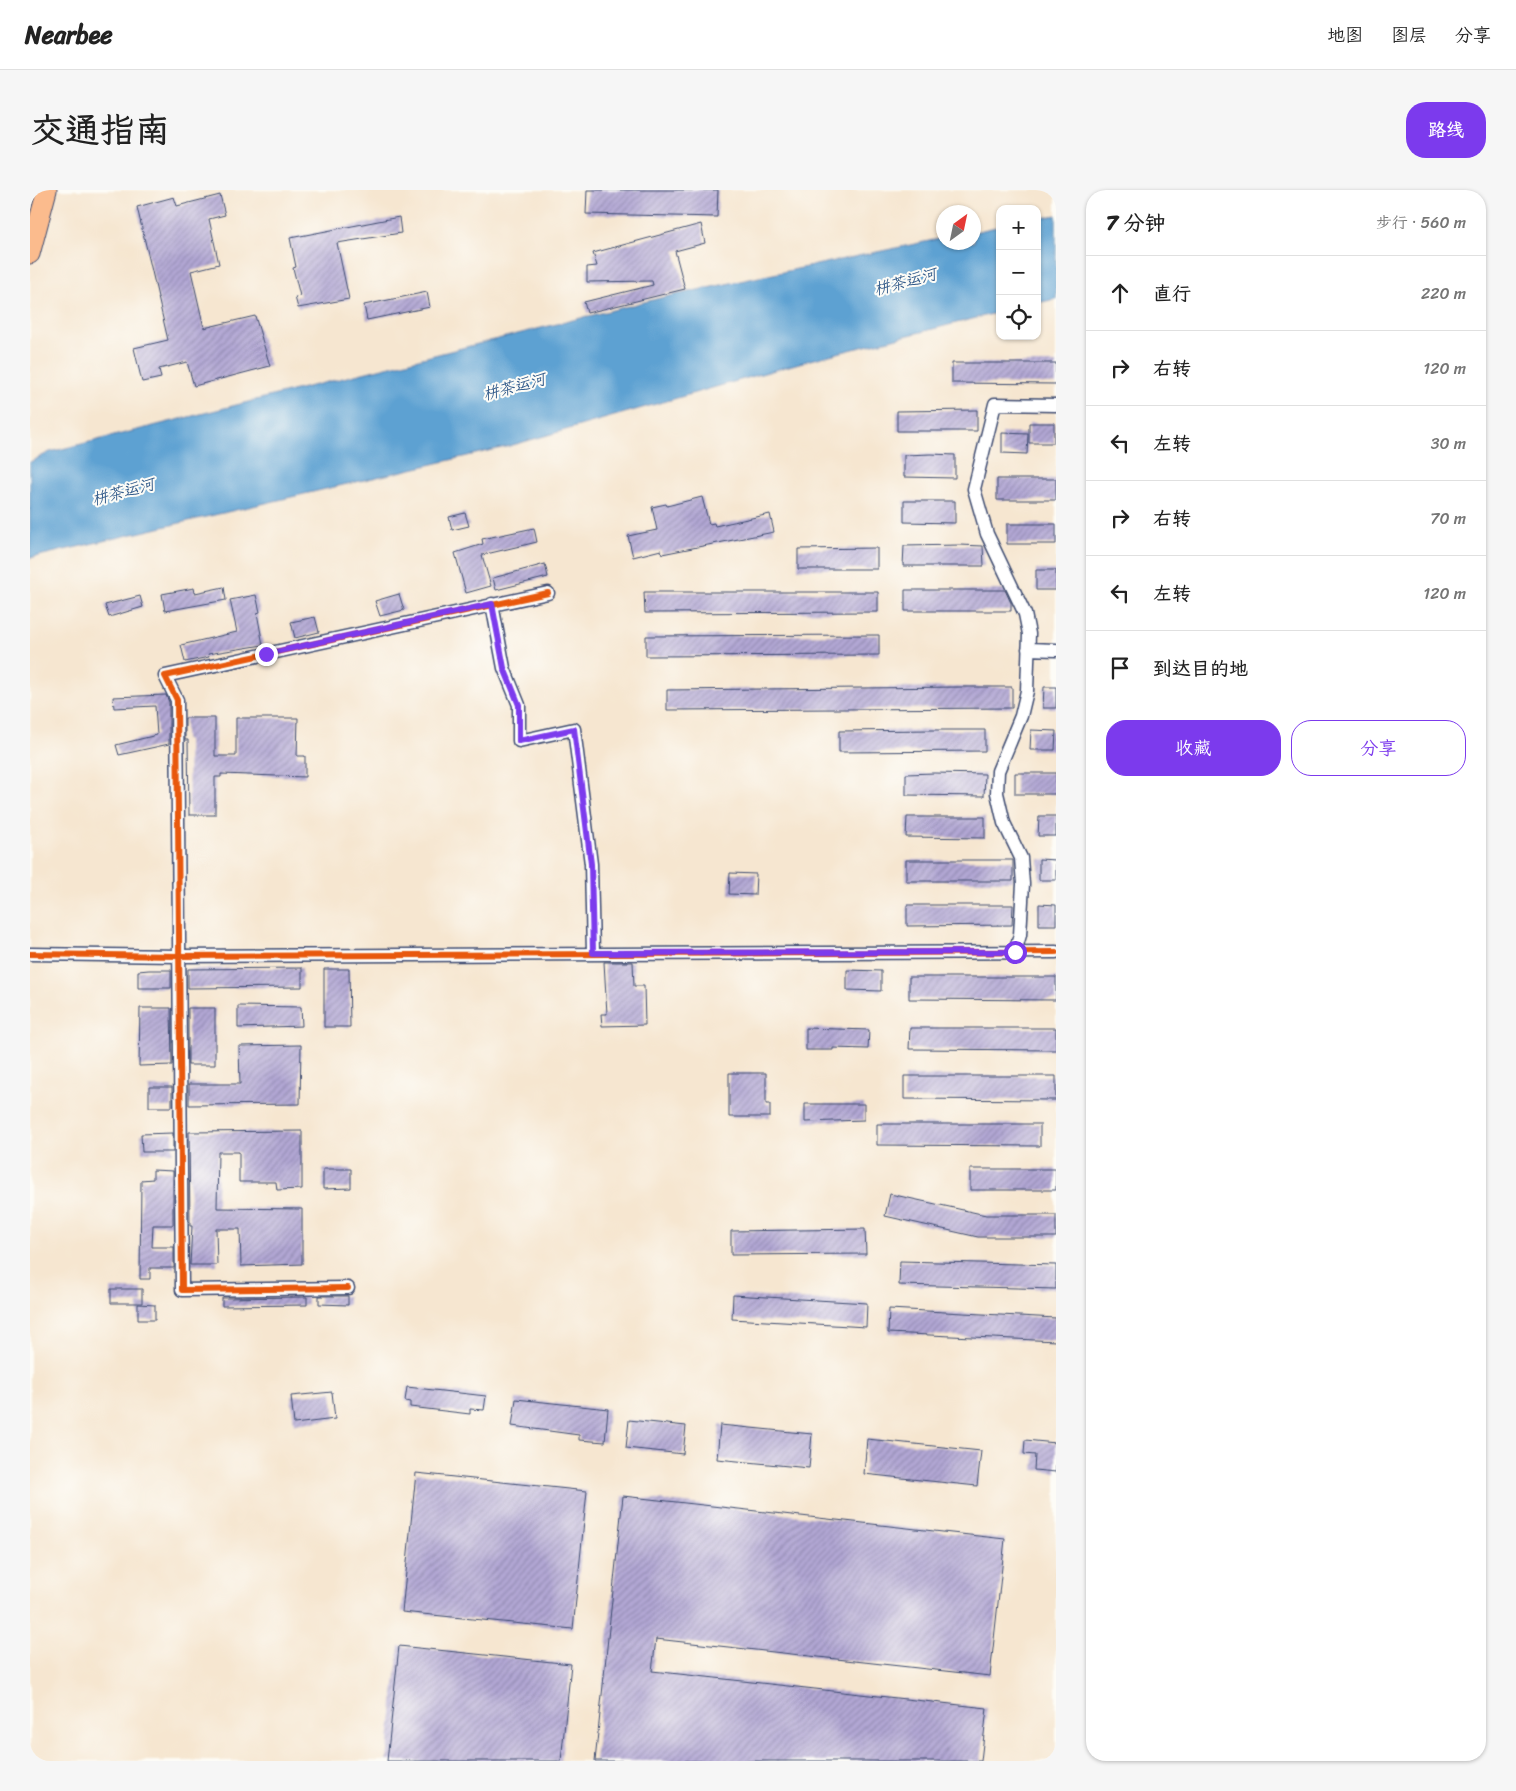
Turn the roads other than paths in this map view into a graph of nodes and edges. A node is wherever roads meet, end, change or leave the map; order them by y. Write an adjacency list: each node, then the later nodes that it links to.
1 (46, 196): 2 (highway)
2 (30, 254)
3 (1056, 405): 6 (street)
4 (548, 593): 5 (street)
5 (492, 604): 10 (street); 12 (street)
6 (1028, 650): 7 (street); 8 (street)
7 (1056, 650)
8 (1015, 952): 9 (street); 10 (street)
9 (1056, 952)
10 (593, 953): 12 (street)
11 (30, 954): 12 (street)
12 (179, 956): 13 (street)
13 (348, 1288)

